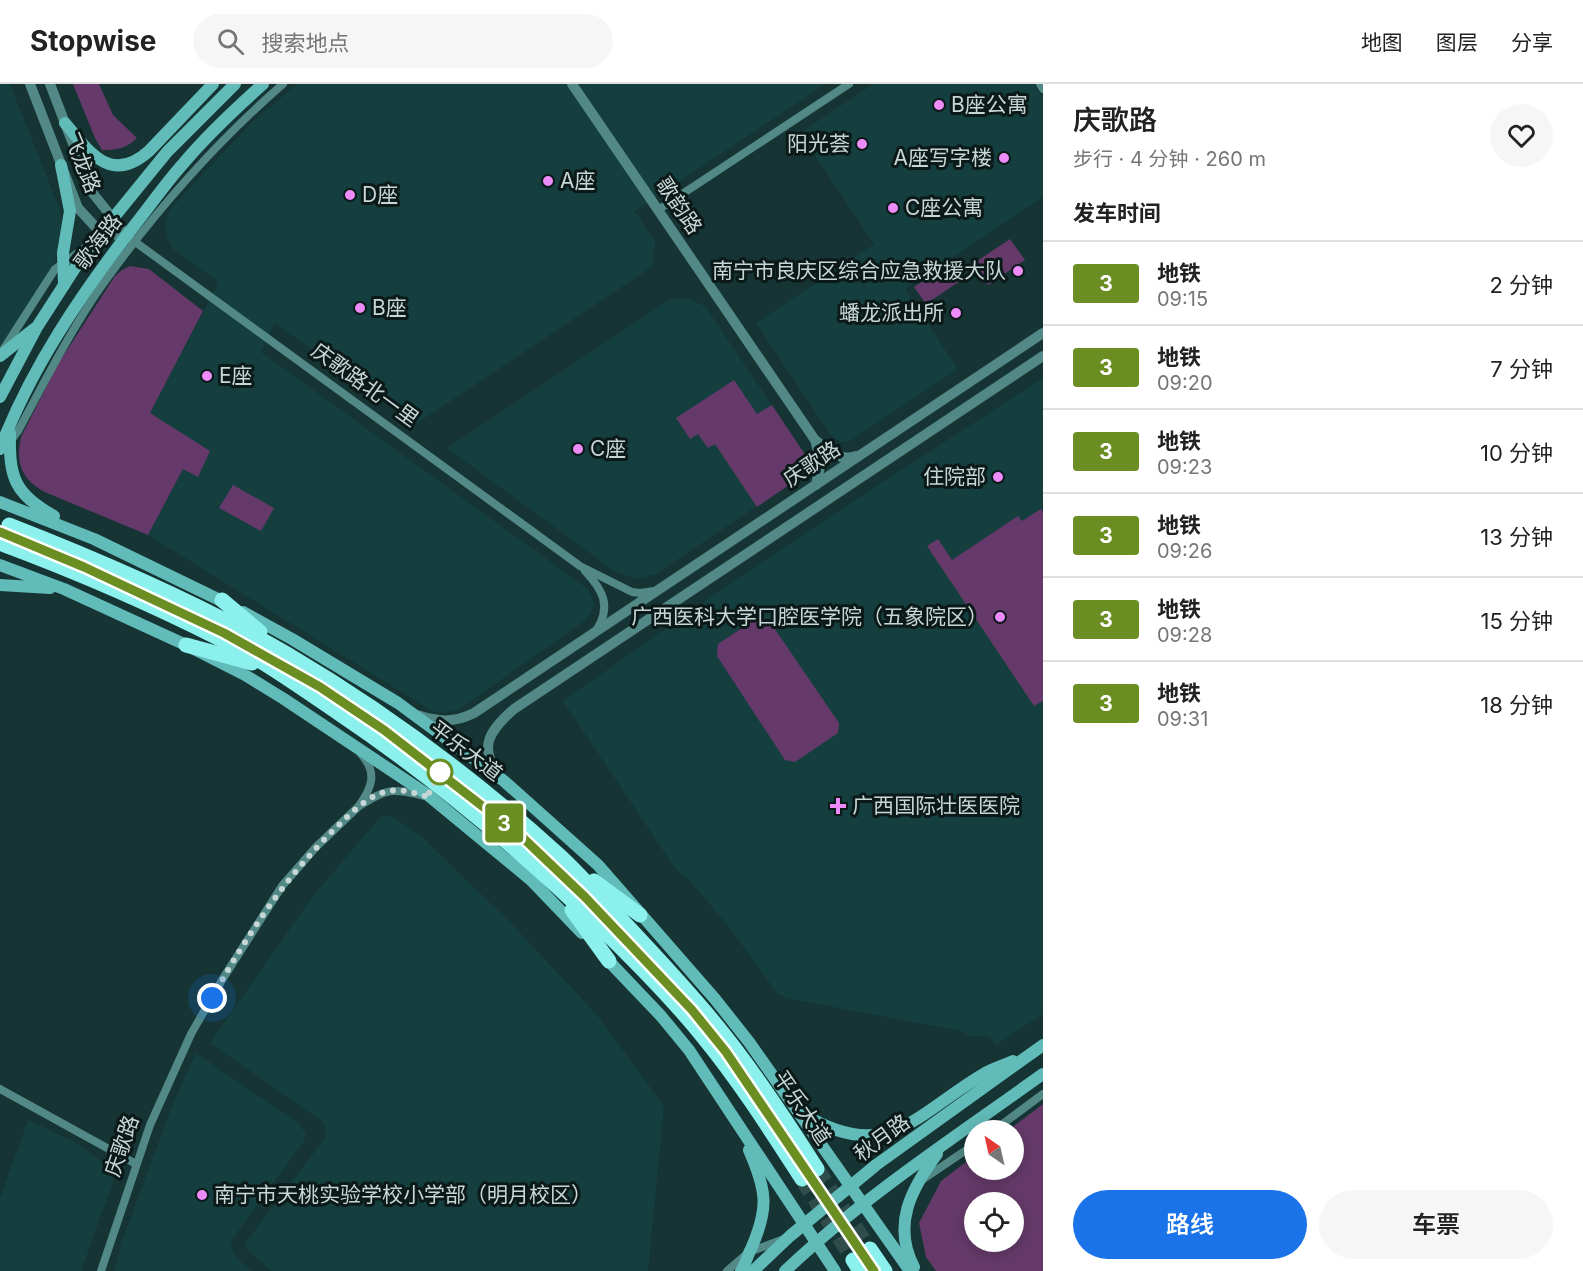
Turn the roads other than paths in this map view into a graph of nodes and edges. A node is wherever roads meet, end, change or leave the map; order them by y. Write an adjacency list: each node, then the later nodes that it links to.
1 (30, 84): 12 (street, 飞龙路)
2 (50, 84): 11 (street, 飞龙路)
3 (213, 84): 11 (main road)
4 (235, 84): 14 (main road, 歌海路)
5 (263, 84): 16 (main road, 歌海路)
6 (283, 84): 16 (street)
7 (572, 84): 13 (street, 歌韵路)
8 (849, 84): 13 (street)
9 (1040, 84): 10 (street)
10 (1043, 89)
11 (65, 123): 14 (street, 飞龙路)
12 (61, 165): 15 (street, 飞龙路); 17 (main road)
13 (658, 210): 24 (street, 歌韵路)
14 (114, 217): 15 (main road, 歌海路); 16 (street, 飞龙路)
15 (97, 237): 16 (street); 17 (street); 18 (main road, 歌海路)
16 (131, 239): 25 (street); 25 (main road, 歌海路); 34 (street, 庆歌路北一里)
17 (63, 263): 18 (main road); 21 (street)
18 (64, 285): 19 (main road, 歌海路)
19 (37, 327): 21 (main road); 23 (main road, 歌海路)
20 (1042, 336): 26 (street, 庆歌路)
21 (0, 356)
22 (1043, 356): 44 (street, 庆歌路)
23 (0, 397)
24 (815, 440): 26 (street, 歌韵路); 28 (street, 歌韵路)
25 (5, 446): 27 (street); 31 (main road)
26 (863, 453): 28 (street, 庆歌路)
27 (0, 454)
28 (816, 485): 37 (street, 庆歌路)
29 (0, 502): 31 (main road)
30 (9, 525): 41 (highway, 平乐大道)
31 (94, 539): 38 (main road)
32 (2, 544): 42 (highway, 平乐大道)
33 (0, 565): 36 (main road)
34 (580, 566): 37 (street, 庆歌路北一里); 39 (street, 庆歌路北一里)
35 (0, 585): 36 (main road)
36 (64, 589): 40 (main road)
37 (660, 589): 39 (street, 庆歌路)
38 (222, 600): 41 (highway); 45 (main road)
39 (595, 632): 43 (street, 庆歌路)
40 (186, 645): 42 (highway); 46 (main road)
41 (288, 655): 50 (highway, 平乐大道)
42 (272, 668): 51 (highway, 平乐大道)
43 (503, 693): 44 (street); 45 (street, 庆歌路)
44 (514, 709): 47 (street, 庆歌路)
45 (414, 715): 47 (main road)
46 (355, 747): 48 (main road); 49 (street)
47 (504, 781): 52 (main road)
48 (430, 797): 49 (street); 53 (main road)
49 (358, 807): 63 (street, 庆歌路)
50 (561, 856): 52 (highway); 64 (highway, 平乐大道)
51 (547, 876): 53 (highway); 65 (highway, 平乐大道)
52 (640, 915): 58 (main road)
53 (609, 961): 60 (main road)
54 (1038, 1049): 58 (main road); 67 (main road, 秋月路)
55 (1043, 1074): 61 (main road, 秋月路)
56 (0, 1089): 63 (street)
57 (1043, 1094): 59 (street)
58 (799, 1112): 67 (main road)
59 (1008, 1120)
60 (738, 1121): 69 (main road); 73 (main road)
61 (945, 1144): 66 (main road); 68 (main road, 秋月路)
62 (964, 1152): 66 (street)
63 (136, 1164): 74 (street, 庆歌路)
64 (817, 1169)
65 (802, 1179)
66 (917, 1184): 82 (main road)
67 (851, 1185): 68 (main road); 69 (main road, 秋月路)
68 (864, 1205): 71 (main road, 秋月路); 81 (main road)
69 (804, 1224): 70 (main road, 秋月路); 71 (main road)
70 (790, 1236): 73 (street); 77 (main road, 秋月路)
71 (816, 1243): 78 (main road, 秋月路); 79 (main road)
72 (870, 1249): 80 (highway)
73 (749, 1252): 75 (street); 76 (main road)
74 (100, 1271)
75 (727, 1271)
76 (741, 1271)
77 (753, 1271)
78 (784, 1271)
79 (835, 1271)
80 (885, 1271)
81 (910, 1271)
82 (916, 1271)

